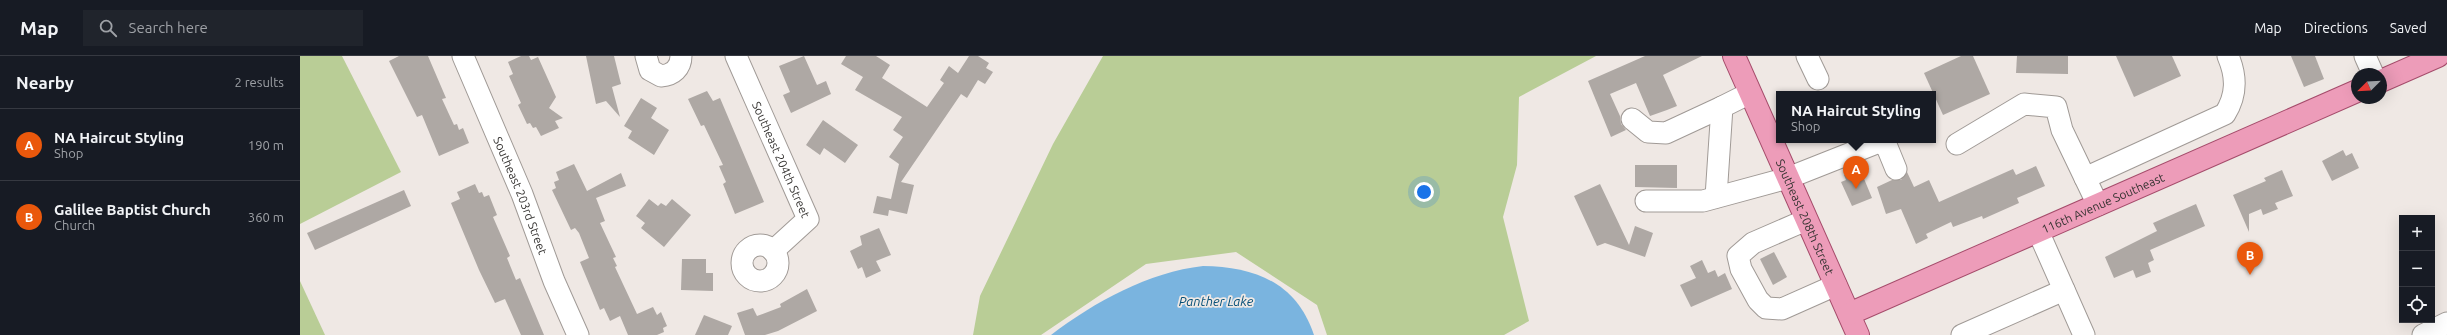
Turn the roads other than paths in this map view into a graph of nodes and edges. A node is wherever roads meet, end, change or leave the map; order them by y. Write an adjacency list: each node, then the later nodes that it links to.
1 (463, 56): 33 (street, Southeast 203rd Street)
2 (646, 56): 3 (street)
3 (680, 56)
4 (736, 56): 28 (street, Southeast 204th Street)
5 (1734, 56): 13 (main road, Southeast 208th Street)
6 (1807, 56): 12 (street)
7 (2228, 56): 22 (street)
8 (2365, 56): 10 (street)
9 (2438, 56): 11 (main road)
10 (2370, 68)
11 (2387, 78)
12 (1818, 79)
13 (1750, 93): 15 (street); 21 (main road, Southeast 208th Street)
14 (2351, 94): 25 (main road, 116th Avenue Southeast)
15 (1722, 107): 16 (street); 23 (street)
16 (1632, 119)
17 (1876, 143): 21 (street)
18 (1880, 143): 20 (street)
19 (1957, 144): 22 (street)
20 (1896, 169)
21 (1788, 178): 23 (street); 26 (main road, Southeast 208th Street)
22 (2085, 178): 25 (street)
23 (1716, 197): 24 (street)
24 (1646, 201)
25 (2098, 205): 27 (main road, 116th Avenue Southeast)
26 (1806, 220): 29 (main road, Southeast 208th Street); 29 (street)
27 (2038, 231): 30 (street); 31 (main road, 116th Avenue Southeast)
28 (773, 251)
29 (1836, 285): 31 (main road, Southeast 208th Street)
30 (2064, 290): 35 (street); 36 (street)
31 (1849, 314): 34 (main road, Southeast 208th Street)
32 (2447, 323): 37 (street)
33 (578, 335)
34 (1858, 335)
35 (1962, 335)
36 (2084, 335)
37 (2423, 335)

